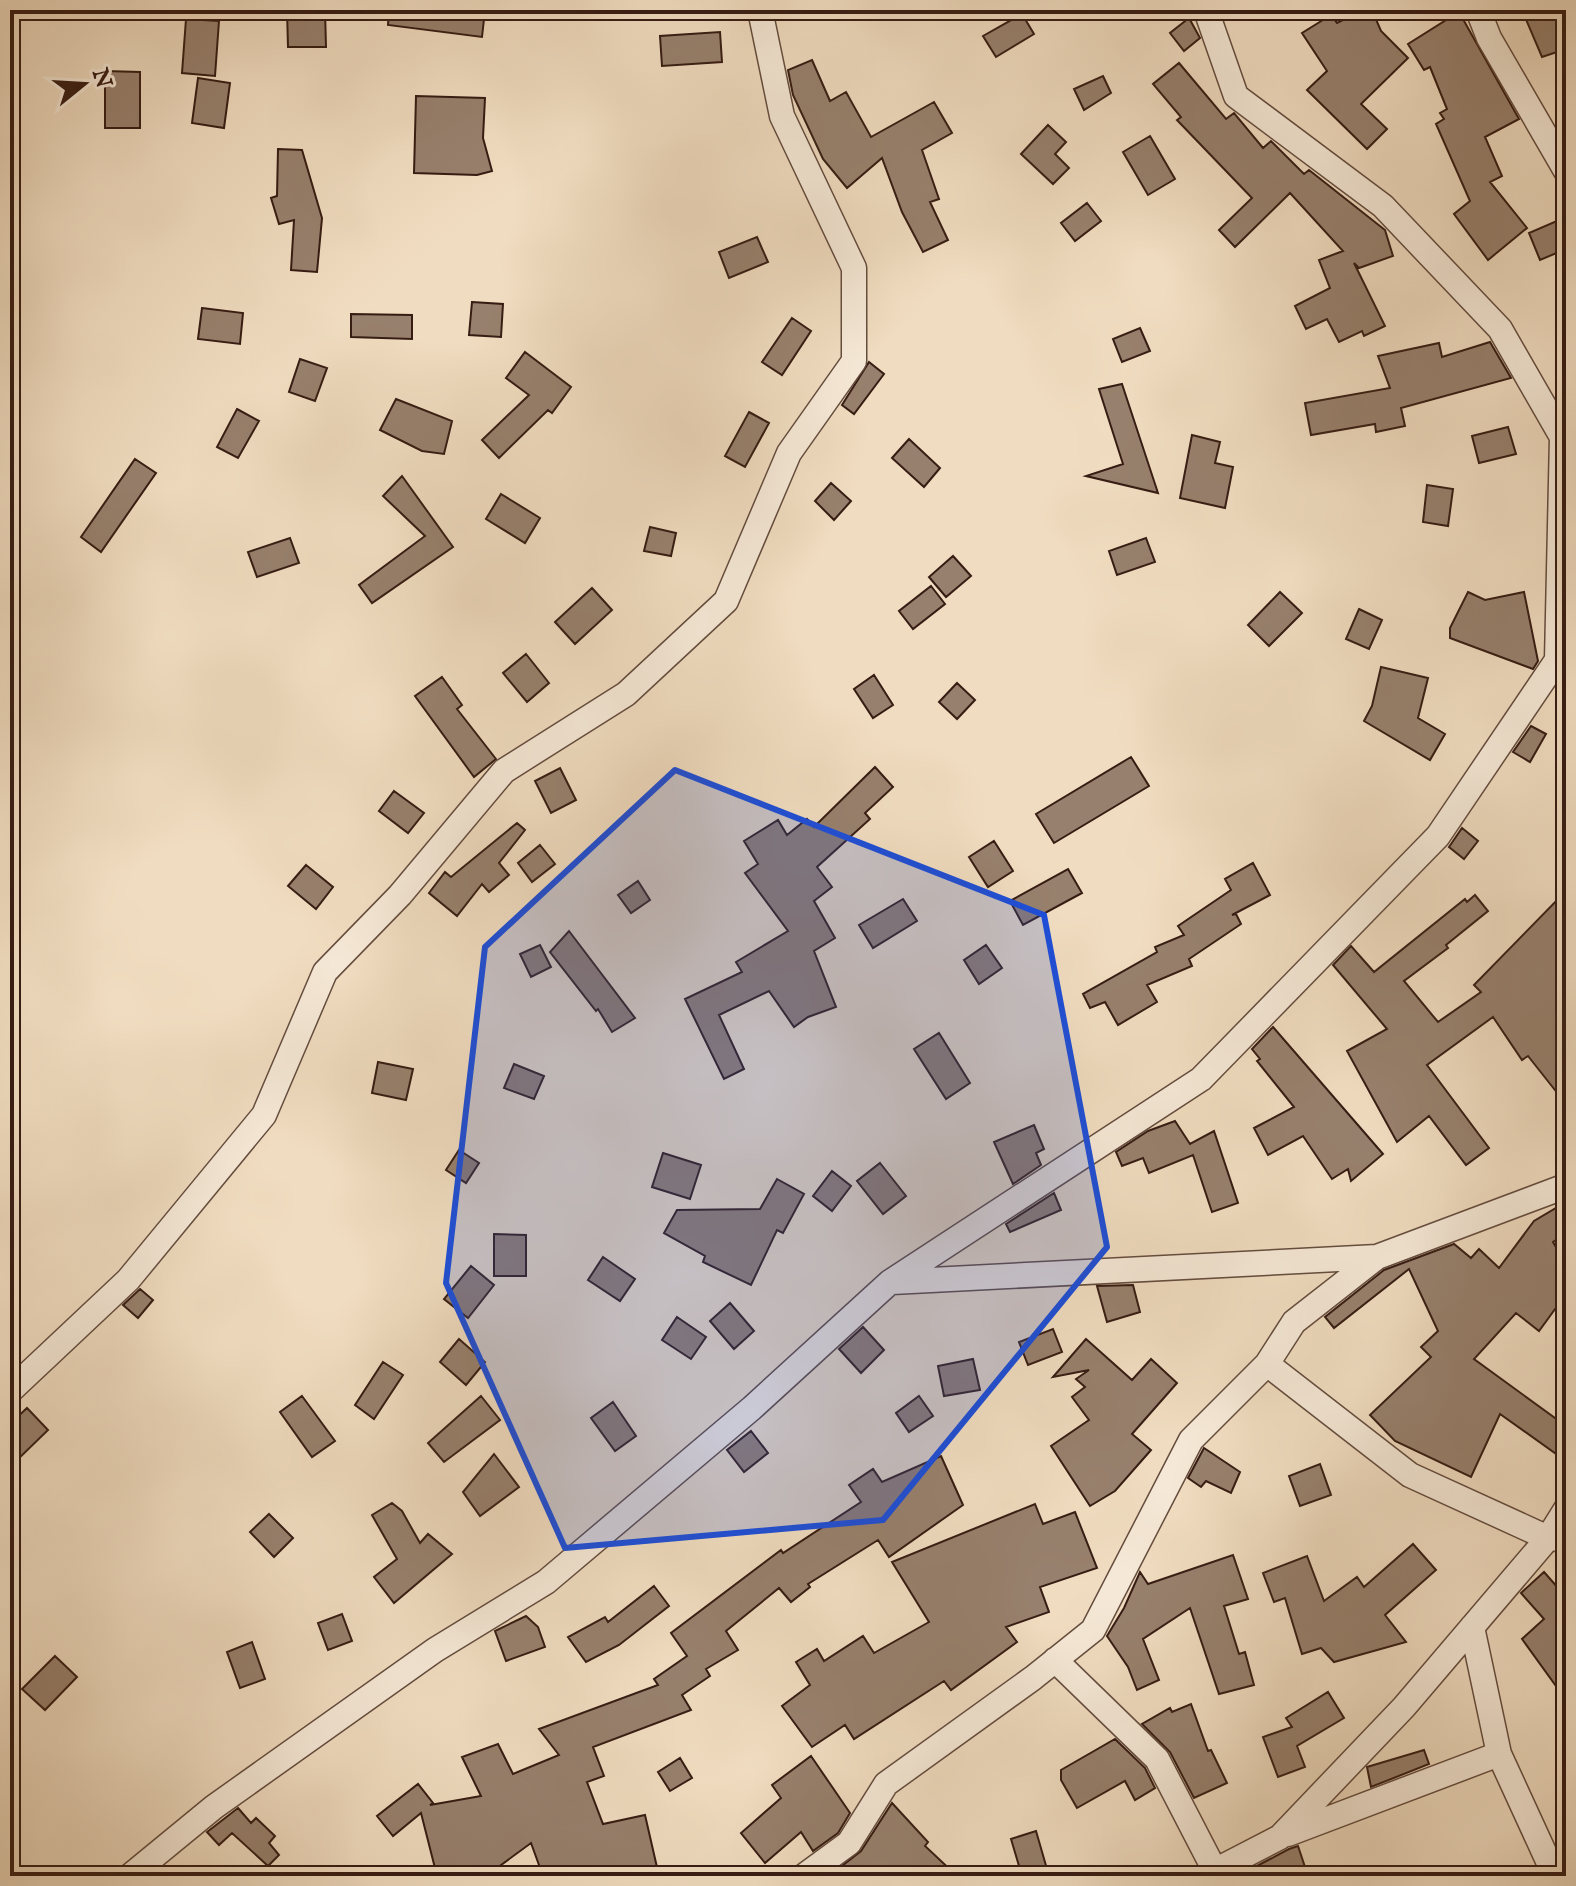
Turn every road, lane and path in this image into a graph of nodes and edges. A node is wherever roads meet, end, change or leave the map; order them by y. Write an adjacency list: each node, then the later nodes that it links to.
1 (760, 10): 9 (street)
2 (1206, 10): 7 (street)
3 (1478, 10): 4 (street)
4 (1566, 171)
5 (1566, 1186): 6 (street)
6 (1377, 1257): 7 (street); 8 (street)
7 (890, 1282): 17 (street)
8 (1267, 1364): 11 (street); 13 (street)
9 (10, 1391)
10 (1566, 1509): 11 (street)
11 (1557, 1539): 12 (street)
12 (1472, 1627): 14 (street); 15 (street)
13 (1055, 1660): 16 (street); 18 (street)
14 (1499, 1754): 15 (street); 19 (street)
15 (1280, 1837): 16 (street)
16 (1210, 1873)
17 (130, 1876)
18 (804, 1876)
19 (1555, 1876)

